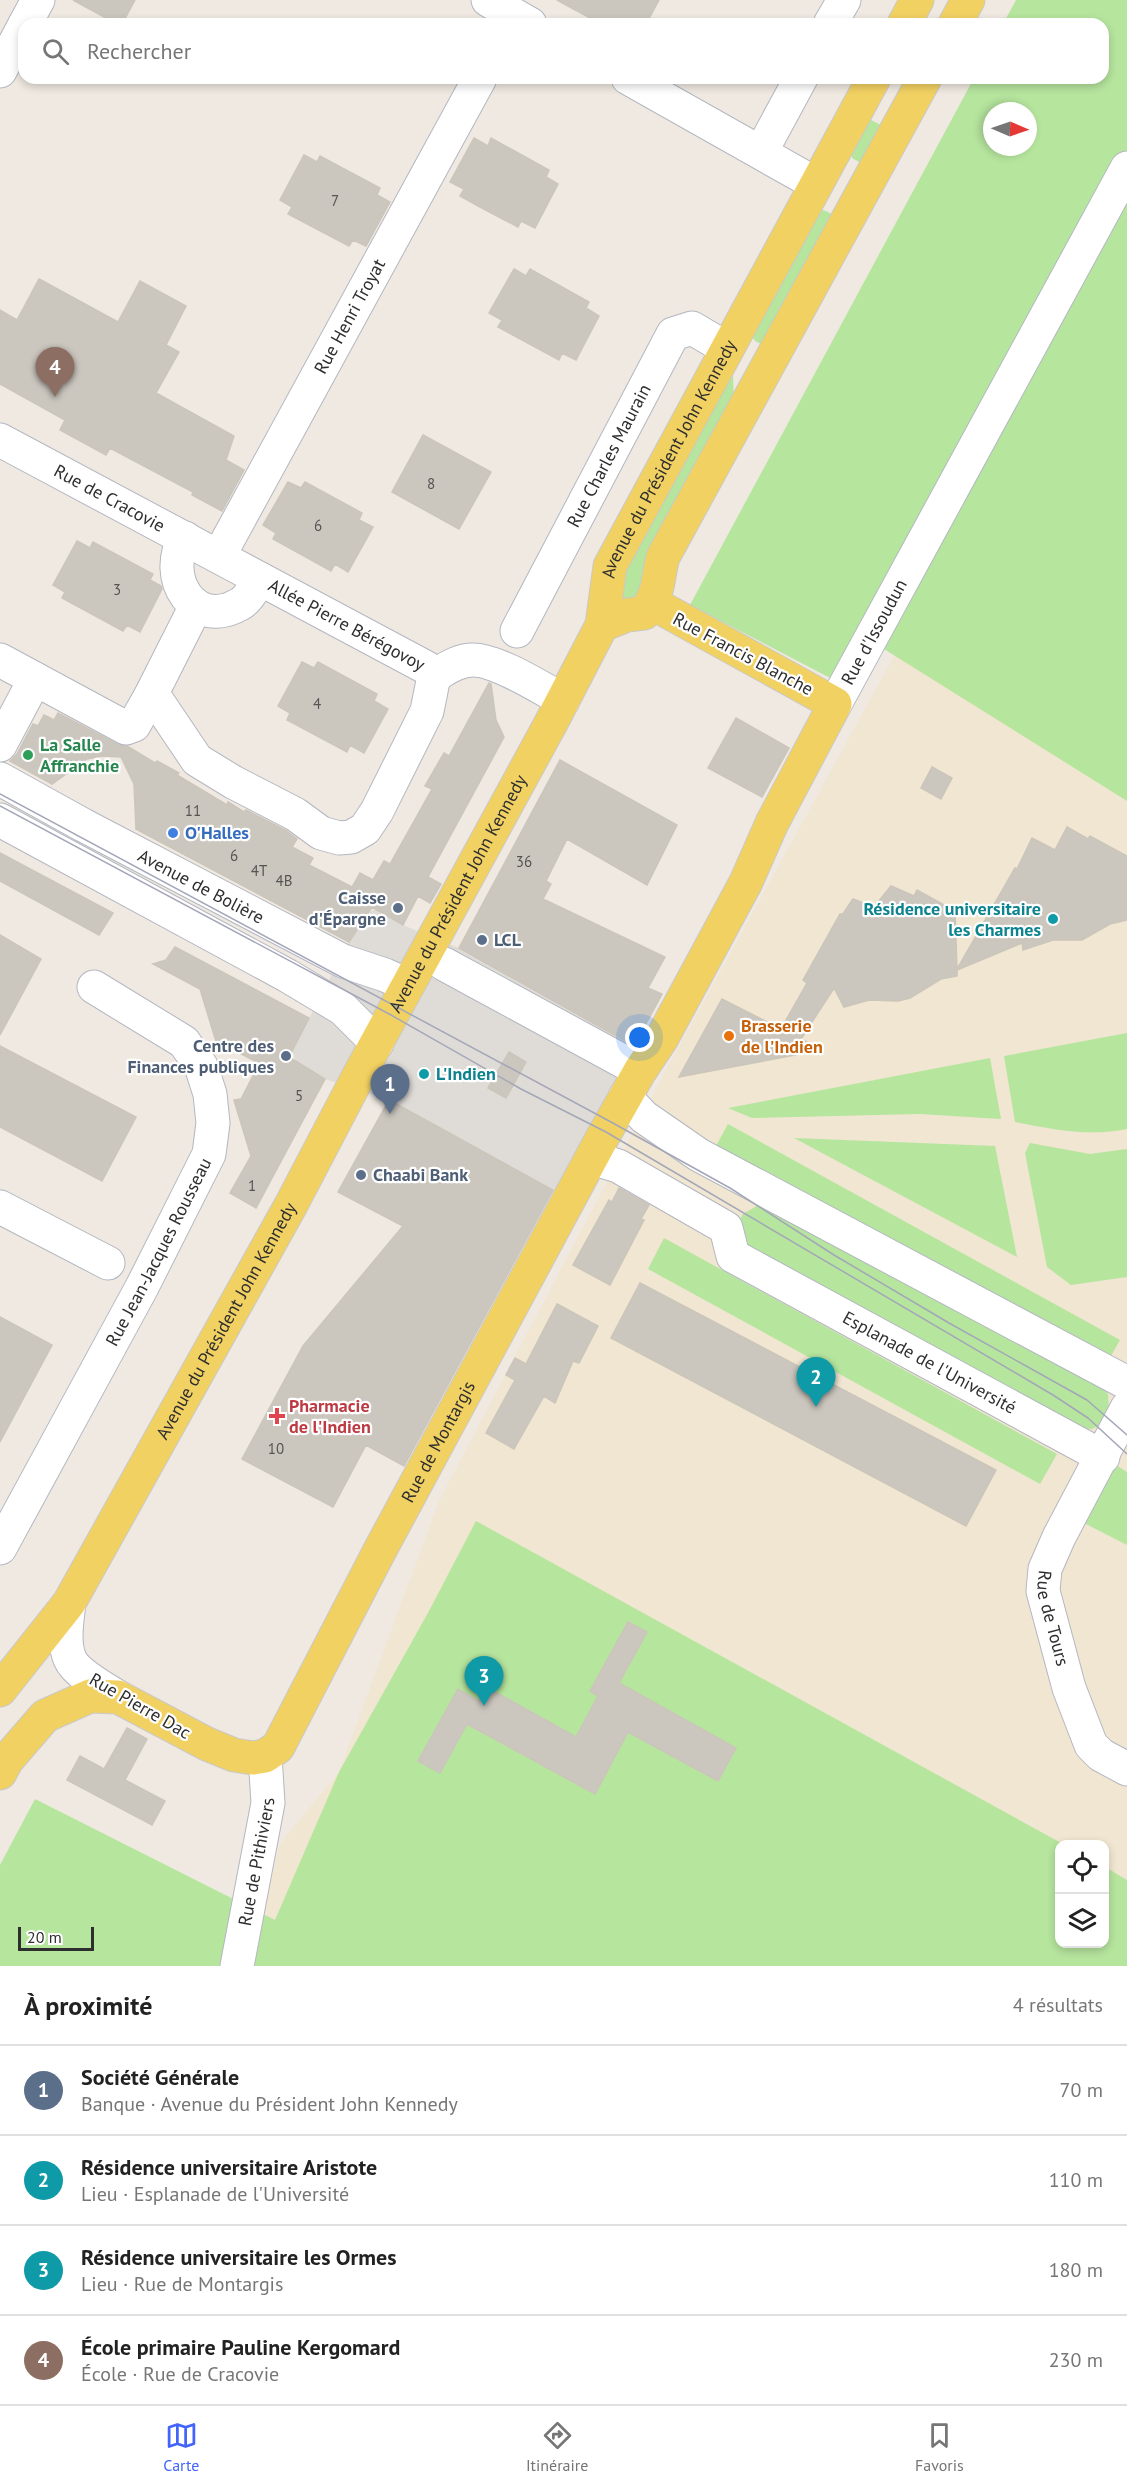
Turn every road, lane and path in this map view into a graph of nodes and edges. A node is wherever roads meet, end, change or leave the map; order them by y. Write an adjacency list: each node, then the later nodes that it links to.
1 (38, 0): 5 (street)
2 (844, 0): 6 (street)
3 (917, 0): 7 (main road)
4 (968, 0): 8 (main road)
5 (29, 18)
6 (834, 18)
7 (907, 18)
8 (958, 18)
9 (18, 38): 10 (street)
10 (0, 70)
11 (477, 84): 24 (street, Rue Henri Troyat)
12 (639, 84): 16 (street)
13 (798, 84): 16 (street)
14 (871, 84): 18 (main road, Avenue du Président John Kennedy)
15 (922, 84): 19 (main road, Avenue du Président John Kennedy)
16 (761, 152): 18 (street)
17 (1127, 168): 35 (street, Rue d'Issoudun)
18 (816, 184): 19 (main road); 20 (main road, Avenue du Président John Kennedy)
19 (855, 206): 21 (main road, Avenue du Président John Kennedy)
20 (726, 348): 21 (main road); 28 (main road, Avenue du Président John Kennedy); 29 (street, Rue Charles Maurain)
21 (766, 370): 26 (main road, Avenue du Président John Kennedy)
22 (0, 440): 23 (street, Rue de Cracovie)
23 (185, 538): 24 (street, Rue de Cracovie); 27 (street)
24 (219, 556): 25 (street, Allée Pierre Bérégovoy)
25 (260, 579): 27 (street); 31 (street, Allée Pierre Bérégovoy)
26 (652, 603): 28 (main road); 35 (main road, Rue Francis Blanche)
27 (196, 606): 33 (street)
28 (602, 625): 34 (main road, Avenue du Président John Kennedy)
29 (517, 631)
30 (0, 660): 32 (street)
31 (434, 676): 33 (street, Allée Pierre Bérégovoy); 34 (street)
32 (35, 679): 33 (street); 36 (street)
33 (150, 697)
34 (563, 700): 40 (main road, Avenue du Président John Kennedy)
35 (835, 704): 44 (main road, Rue d'Issoudun)
36 (7, 732)
37 (0, 778): 40 (street, Avenue de Bolière)
38 (0, 820): 42 (street, Avenue de Bolière)
39 (444, 964): 43 (street)
40 (407, 986): 42 (main road, Avenue du Président John Kennedy)
41 (94, 987): 53 (street, Rue Jean-Jacques Rousseau)
42 (377, 1043): 54 (main road, Avenue du Président John Kennedy)
43 (628, 1064)
44 (625, 1096): 45 (main road, Rue de Montargis); 46 (street)
45 (592, 1158): 48 (street); 57 (main road, Rue de Montargis)
46 (765, 1192): 48 (street); 50 (street)
47 (0, 1207): 49 (street)
48 (726, 1228): 52 (street, Esplanade de l'Université)
49 (108, 1263)
50 (1127, 1383)
51 (1127, 1408): 52 (street)
52 (1103, 1457): 58 (street, Rue de Tours)
53 (0, 1548)
54 (69, 1603): 55 (main road, Avenue du Président John Kennedy); 56 (street, Rue Pierre Dac)
55 (6, 1674)
56 (118, 1697): 57 (main road, Rue Pierre Dac); 59 (main road)
57 (249, 1756): 60 (street, Rue de Pithiviers)
58 (1127, 1769)
59 (0, 1773)
60 (237, 1966)

